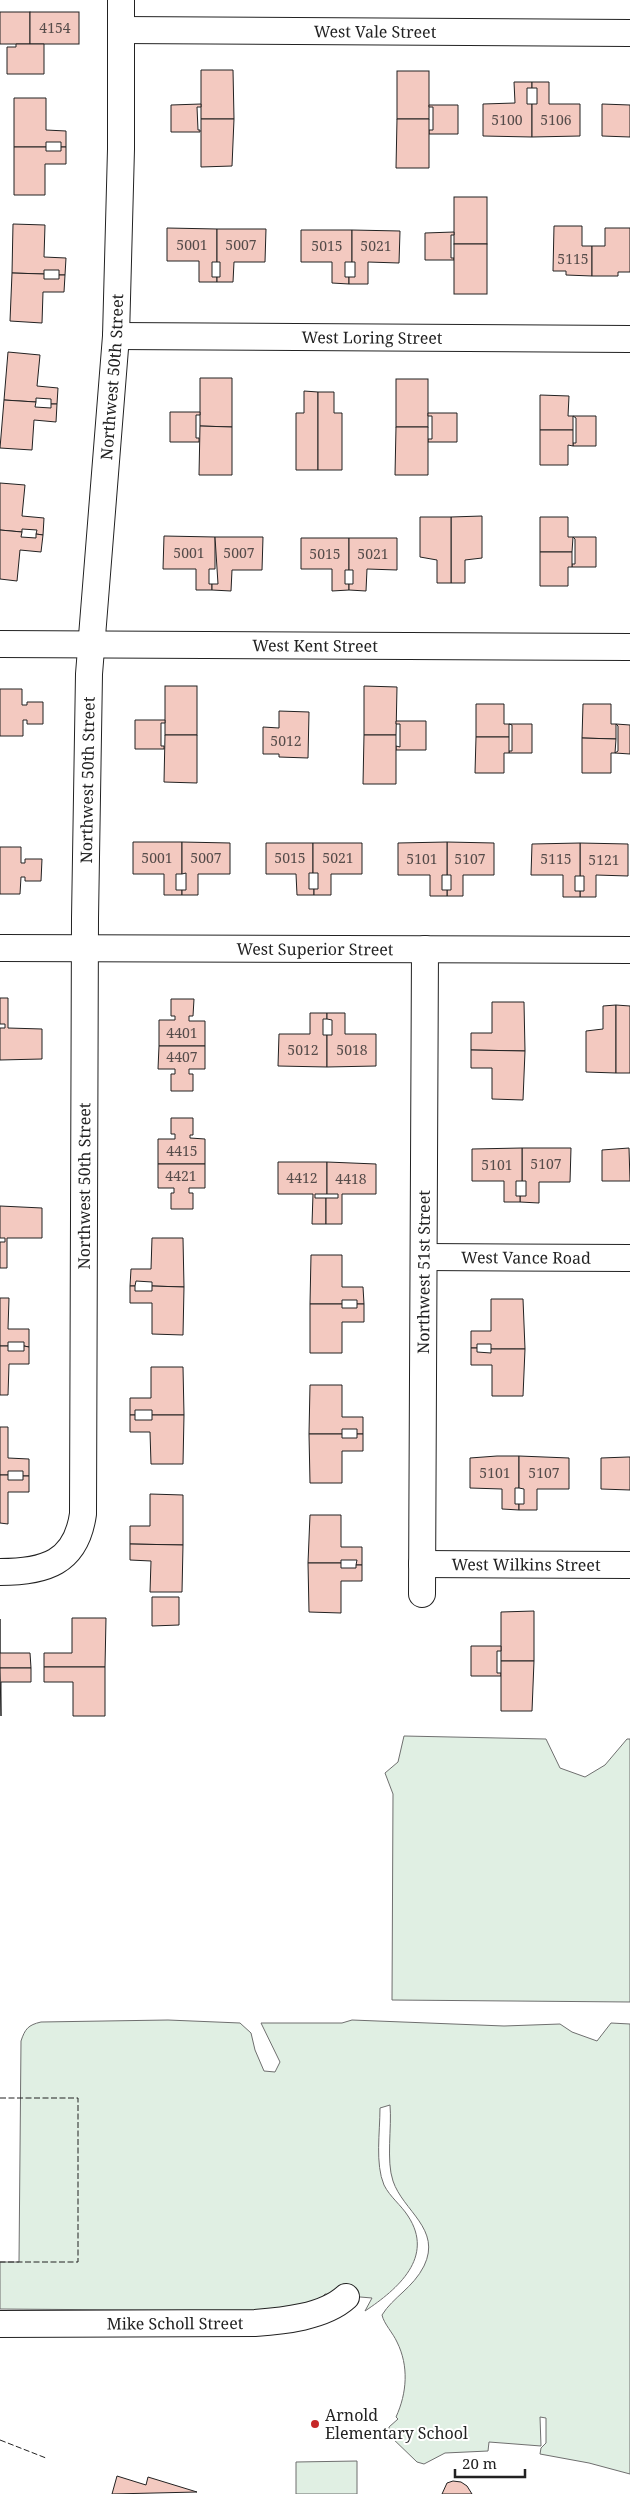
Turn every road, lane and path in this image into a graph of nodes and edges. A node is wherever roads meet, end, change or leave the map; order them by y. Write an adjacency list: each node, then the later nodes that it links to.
1 (121, 0): 2 (street, Northwest 50th Street)
2 (121, 30): 3 (street, West Vale Street); 4 (street, Northwest 50th Street)
3 (630, 33)
4 (116, 336): 5 (street, West Loring Street); 7 (street, Northwest 50th Street)
5 (630, 338)
6 (0, 644): 7 (street, West Kent Street)
7 (91, 645): 8 (street, West Kent Street); 10 (street, Northwest 50th Street)
8 (630, 647)
9 (0, 948): 10 (street, West Superior Street)
10 (85, 948): 11 (street, West Superior Street); 17 (street, Northwest 50th Street)
11 (425, 949): 12 (street, West Superior Street); 13 (street, Northwest 51st Street)
12 (630, 950)
13 (424, 1257): 14 (street, West Vance Road); 15 (street, Northwest 51st Street)
14 (630, 1258)
15 (422, 1564): 16 (street, West Wilkins Street); 18 (street, Northwest 51st Street)
16 (630, 1565)
17 (0, 1572)
18 (422, 1594)
19 (346, 2297): 20 (street, Mike Scholl Street)
20 (0, 2324)

